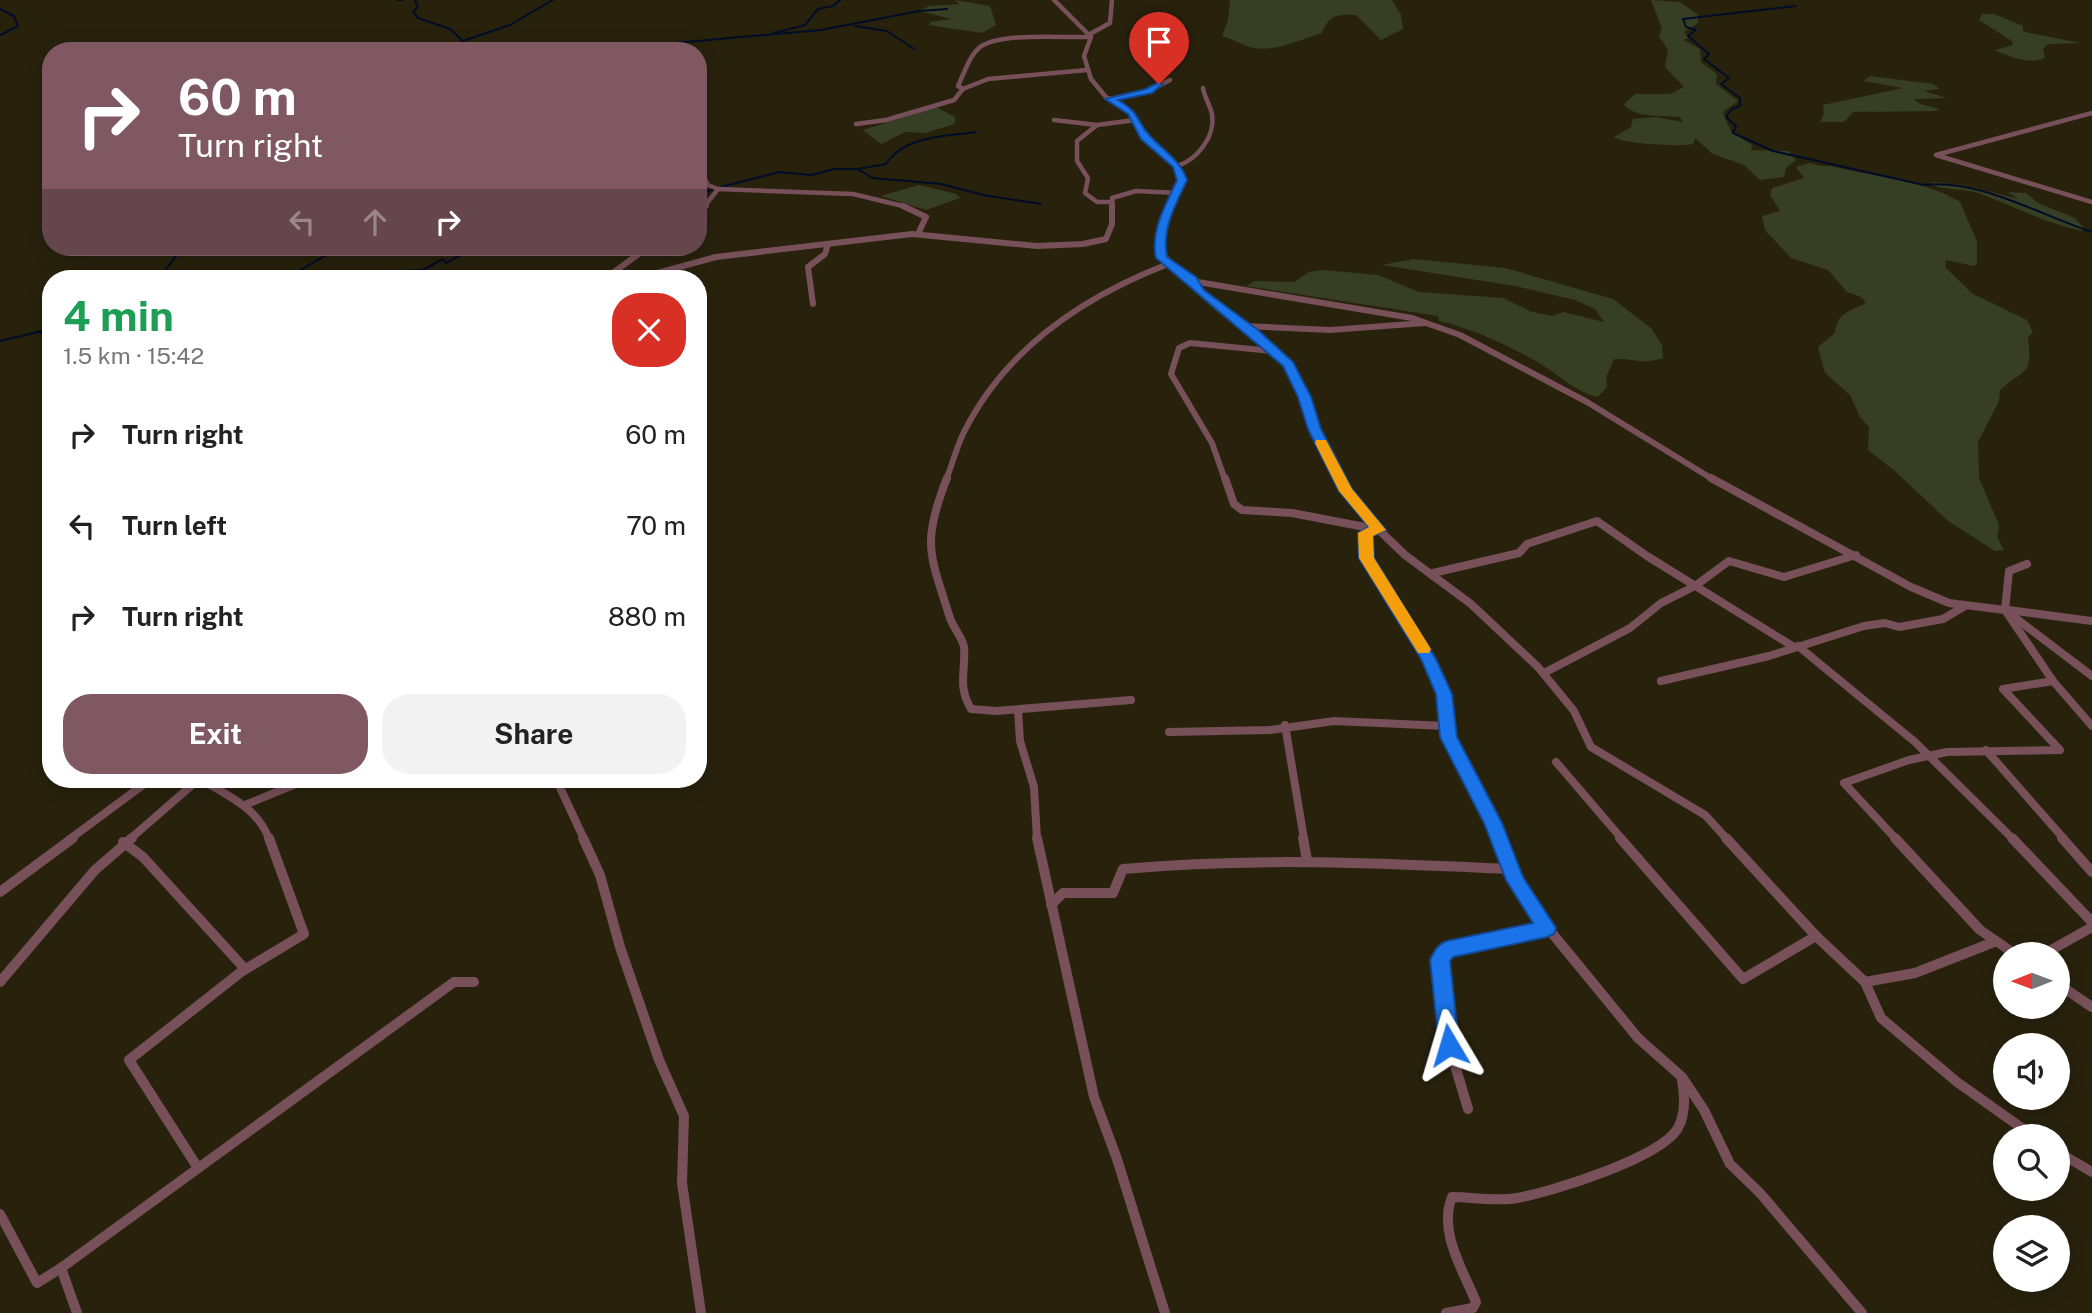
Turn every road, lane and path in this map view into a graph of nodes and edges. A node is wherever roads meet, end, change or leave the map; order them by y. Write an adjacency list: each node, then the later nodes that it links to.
1 (1054, 0): 3 (street)
2 (1112, 0): 3 (street)
3 (1091, 36): 4 (street); 7 (street)
4 (1087, 70): 7 (street); 8 (street)
5 (1170, 80): 8 (street)
6 (1203, 88): 14 (street)
7 (963, 89): 12 (street)
8 (1110, 99): 11 (street)
9 (2092, 113): 19 (street)
10 (1054, 120): 13 (street)
11 (1135, 120): 13 (street); 14 (street)
12 (856, 124)
13 (1097, 125): 18 (street)
14 (1177, 166): 17 (street)
15 (707, 183): 16 (street)
16 (718, 189): 20 (street); 21 (street)
17 (1178, 193): 18 (street); 24 (street)
18 (1112, 202): 21 (street)
19 (2092, 202)
20 (707, 205)
21 (918, 234): 22 (street)
22 (828, 244): 26 (street); 28 (street)
23 (636, 256): 25 (street)
24 (1168, 264): 27 (street); 47 (street)
25 (617, 270)
26 (664, 270)
27 (1192, 280): 29 (street); 30 (street)
28 (813, 303)
29 (1428, 322): 30 (street); 34 (street)
30 (1244, 326): 31 (street)
31 (1273, 351): 32 (street); 33 (street)
32 (1379, 530): 33 (street); 36 (street)
33 (1370, 532): 49 (street)
34 (1856, 555): 37 (street); 38 (street)
35 (2027, 564): 39 (street)
36 (1433, 573): 37 (street); 42 (street)
37 (1695, 586): 41 (street); 42 (street)
38 (1965, 606): 39 (street); 41 (street)
39 (2005, 610): 40 (street); 43 (street); 45 (street)
40 (2092, 621)
41 (1796, 647): 44 (street); 53 (street)
42 (1544, 673): 69 (street)
43 (2092, 676)
44 (1661, 681)
45 (2053, 681): 50 (street); 52 (street)
46 (1131, 700): 47 (street)
47 (1018, 710): 66 (street)
48 (1285, 725): 49 (street); 51 (street); 62 (street)
49 (1446, 726): 63 (street)
50 (2092, 726)
51 (1169, 732)
52 (1986, 750): 53 (street); 64 (street)
53 (1931, 755): 67 (street); 71 (street)
54 (1556, 762): 69 (street)
55 (139, 788): 65 (street)
56 (188, 788): 61 (street)
57 (215, 788): 60 (street)
58 (286, 788): 60 (street)
59 (560, 788): 88 (street)
60 (245, 805): 73 (street)
61 (123, 842): 73 (street); 74 (street)
62 (1307, 860): 63 (street); 66 (street)
63 (1510, 869): 68 (street)
64 (2092, 872)
65 (0, 892)
66 (1051, 905): 89 (street)
67 (2092, 925): 72 (street)
68 (1547, 928): 79 (street); 80 (street)
69 (1816, 936): 76 (street)
70 (1993, 942): 76 (street)
71 (1994, 942)
72 (2063, 942)
73 (246, 969): 83 (street)
74 (0, 982)
75 (474, 982): 83 (street)
76 (1865, 982): 81 (street)
77 (2070, 992): 78 (street)
78 (2092, 1007)
79 (1682, 1077): 90 (street); 91 (street)
80 (1468, 1110)
81 (2016, 1124)
82 (2070, 1159): 84 (street)
83 (198, 1168): 86 (street)
84 (2092, 1172)
85 (0, 1214): 86 (street)
86 (61, 1268): 87 (street)
87 (77, 1313)
88 (701, 1313)
89 (1165, 1313)
90 (1446, 1313)
91 (1862, 1313)

